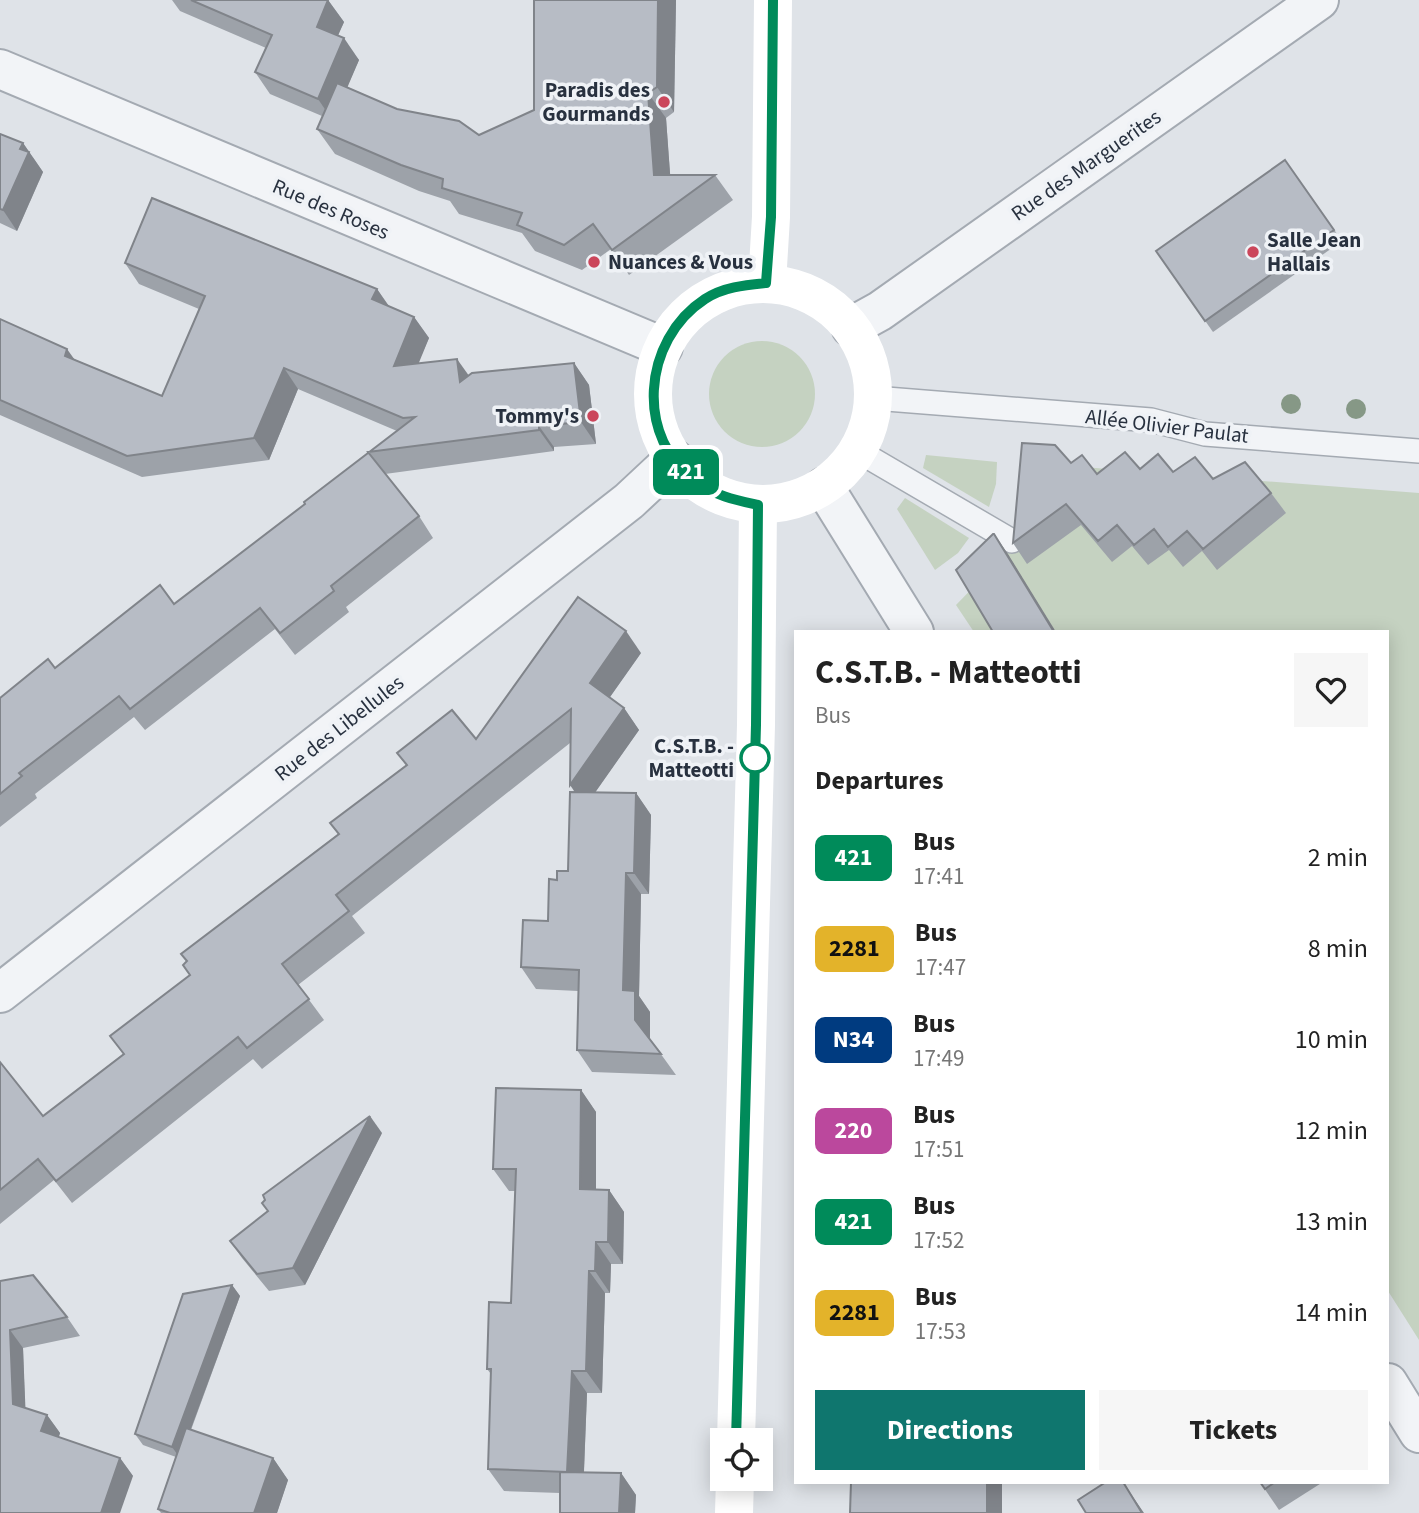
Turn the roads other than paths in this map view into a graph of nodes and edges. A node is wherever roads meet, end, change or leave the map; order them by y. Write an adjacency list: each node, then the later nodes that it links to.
1 (773, 0): 4 (main road)
2 (1319, 0): 5 (street, Rue des Marguerites)
3 (0, 69): 6 (street, Rue des Roses)
4 (766, 283): 5 (main road); 6 (main road)
5 (851, 327): 7 (main road)
6 (663, 347): 10 (main road)
7 (874, 398): 8 (main road); 9 (lane, Allée Olivier Paulat)
8 (858, 451): 11 (main road); 13 (lane)
9 (1419, 451)
10 (674, 459): 12 (main road); 15 (street, Rue des Libellules)
11 (824, 487): 12 (main road); 14 (street)
12 (758, 505): 17 (main road)
13 (1012, 541)
14 (913, 630)
15 (0, 993)
16 (1389, 1385): 18 (street)
17 (736, 1428)
18 (1419, 1433)
19 (735, 1491): 20 (main road)
20 (734, 1513)

